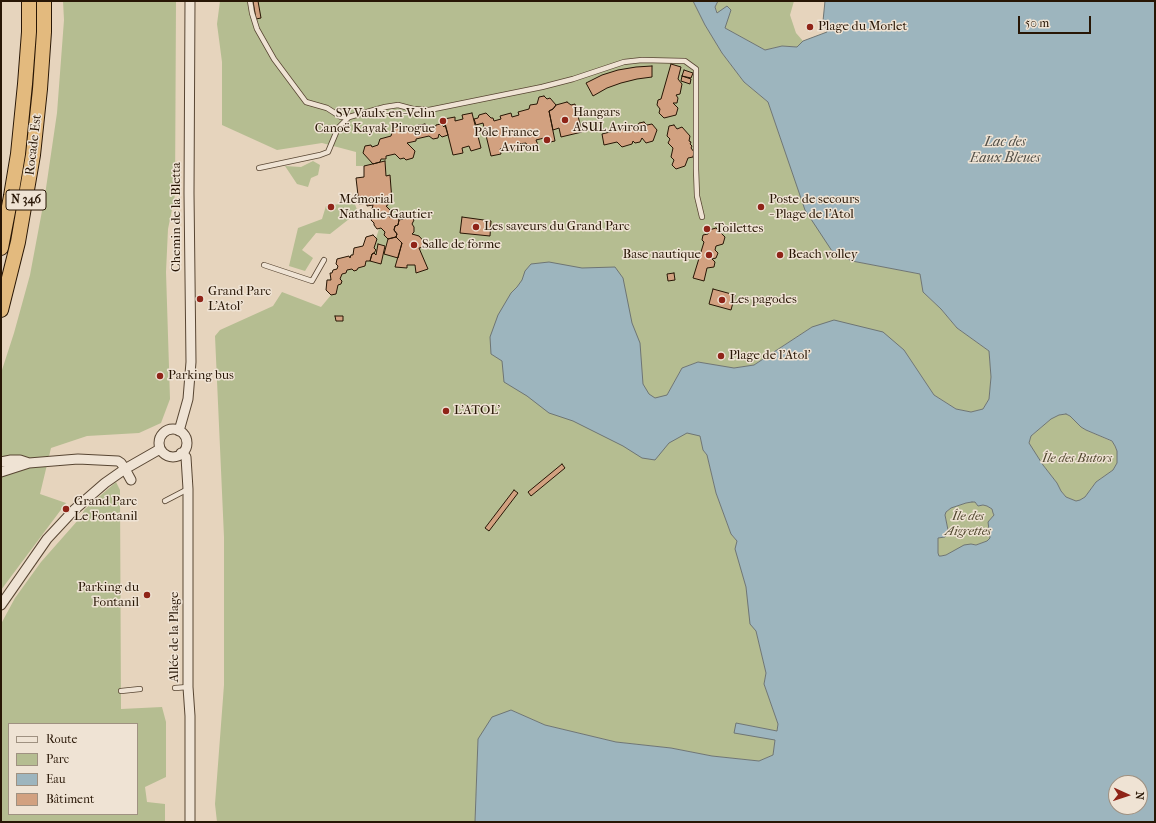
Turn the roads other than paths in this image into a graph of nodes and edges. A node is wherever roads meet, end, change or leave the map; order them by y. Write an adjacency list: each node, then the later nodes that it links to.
1 (29, 1): 8 (highway, Rocade Est / N 346)
2 (44, 1): 11 (highway, Rocade Est / N 346)
3 (190, 1): 12 (street, Chemin de la Bletta)
4 (250, 1): 5 (lane)
5 (349, 118): 6 (lane); 7 (lane)
6 (259, 168)
7 (702, 216)
8 (1, 248)
9 (324, 260): 10 (lane)
10 (264, 265)
11 (1, 310)
12 (179, 431): 13 (street); 14 (street)
13 (160, 449): 14 (street); 17 (street)
14 (182, 453): 20 (street, Allée de la Plage)
15 (1, 462): 16 (street)
16 (29, 463): 17 (street); 18 (street)
17 (125, 469): 19 (street); 22 (street)
18 (1, 472)
19 (131, 480)
20 (188, 489): 21 (lane); 23 (street, Allée de la Plage)
21 (165, 501)
22 (1, 605)
23 (188, 687): 24 (lane); 27 (street, Allée de la Plage)
24 (175, 688)
25 (140, 689): 26 (lane)
26 (121, 691)
27 (190, 822)

